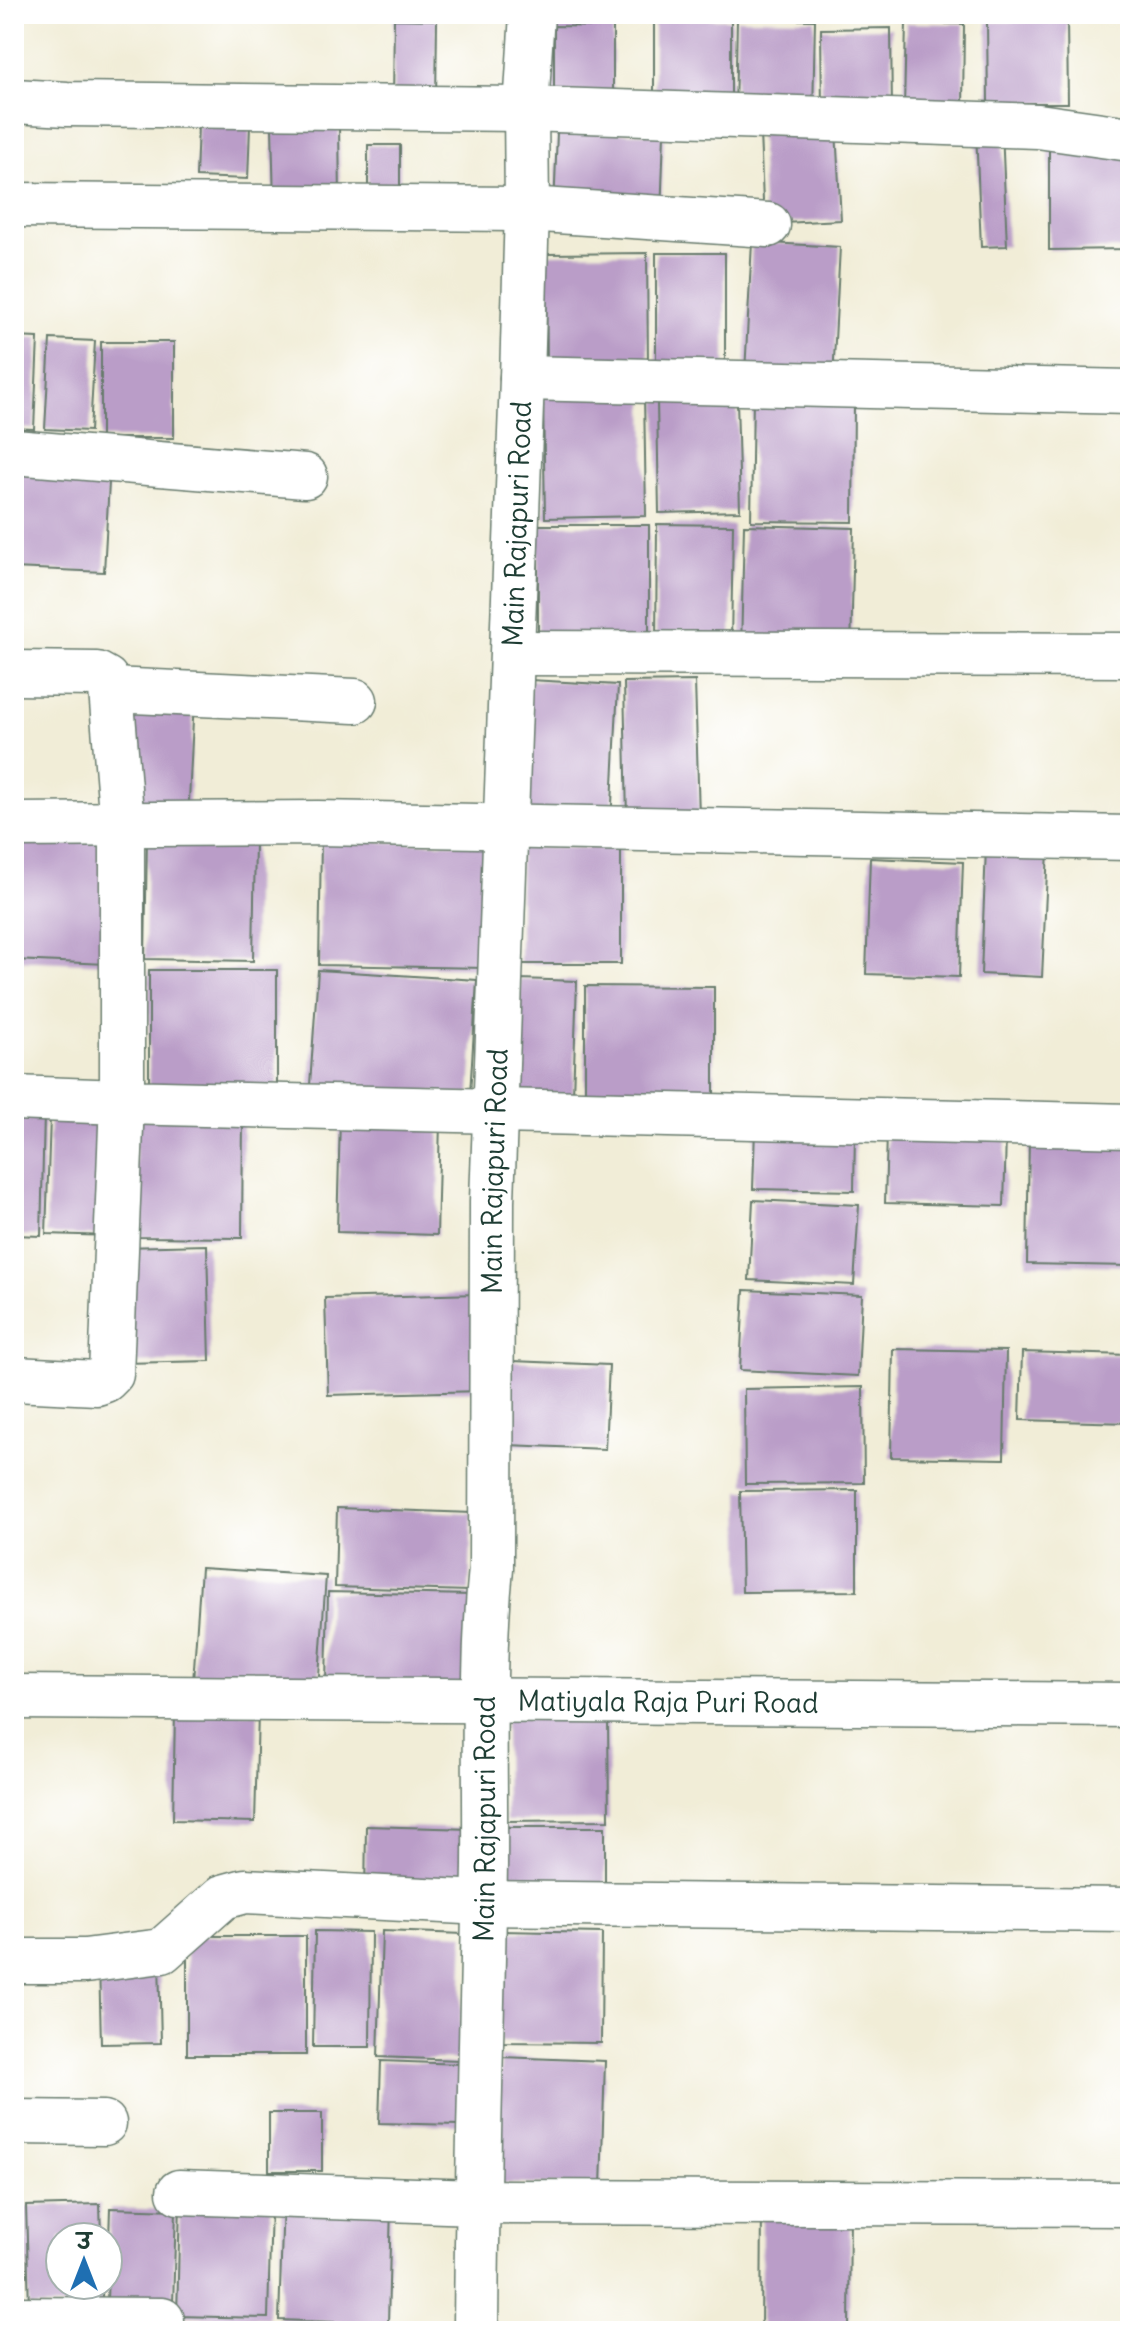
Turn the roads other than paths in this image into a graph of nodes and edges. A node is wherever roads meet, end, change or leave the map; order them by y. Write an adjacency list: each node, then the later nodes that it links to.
1 (532, 14): 3 (street, Main Rajapuri Road)
2 (14, 101): 3 (street)
3 (526, 109): 4 (street); 6 (street, Main Rajapuri Road)
4 (1130, 139)
5 (14, 205): 6 (street)
6 (527, 209): 7 (street); 8 (street, Main Rajapuri Road)
7 (768, 225)
8 (522, 378): 9 (street); 12 (street, Main Rajapuri Road)
9 (1130, 392)
10 (14, 452): 11 (street)
11 (305, 476)
12 (513, 653): 13 (street); 19 (street, Main Rajapuri Road)
13 (1130, 655)
14 (14, 673): 15 (street)
15 (111, 690): 16 (street); 18 (street)
16 (355, 701)
17 (14, 825): 18 (street)
18 (122, 825): 19 (street); 22 (street)
19 (507, 827): 20 (street); 23 (street, Main Rajapuri Road)
20 (1130, 838)
21 (14, 1098): 22 (street)
22 (122, 1102): 23 (street); 25 (street)
23 (496, 1110): 24 (street); 27 (street, Main Rajapuri Road)
24 (1130, 1126)
25 (14, 1379)
26 (14, 1697): 27 (street, Matiyala Raja Puri Road)
27 (485, 1699): 28 (street, Matiyala Raja Puri Road); 29 (street, Main Rajapuri Road)
28 (1130, 1705)
29 (484, 1903): 30 (street); 31 (street); 35 (street, Main Rajapuri Road)
30 (1130, 1910)
31 (14, 1961)
32 (14, 2122): 33 (street)
33 (104, 2123)
34 (179, 2192): 35 (street)
35 (476, 2202): 36 (street); 39 (street, Main Rajapuri Road)
36 (1130, 2204)
37 (14, 2319): 38 (street)
38 (162, 2320)
39 (476, 2331)

